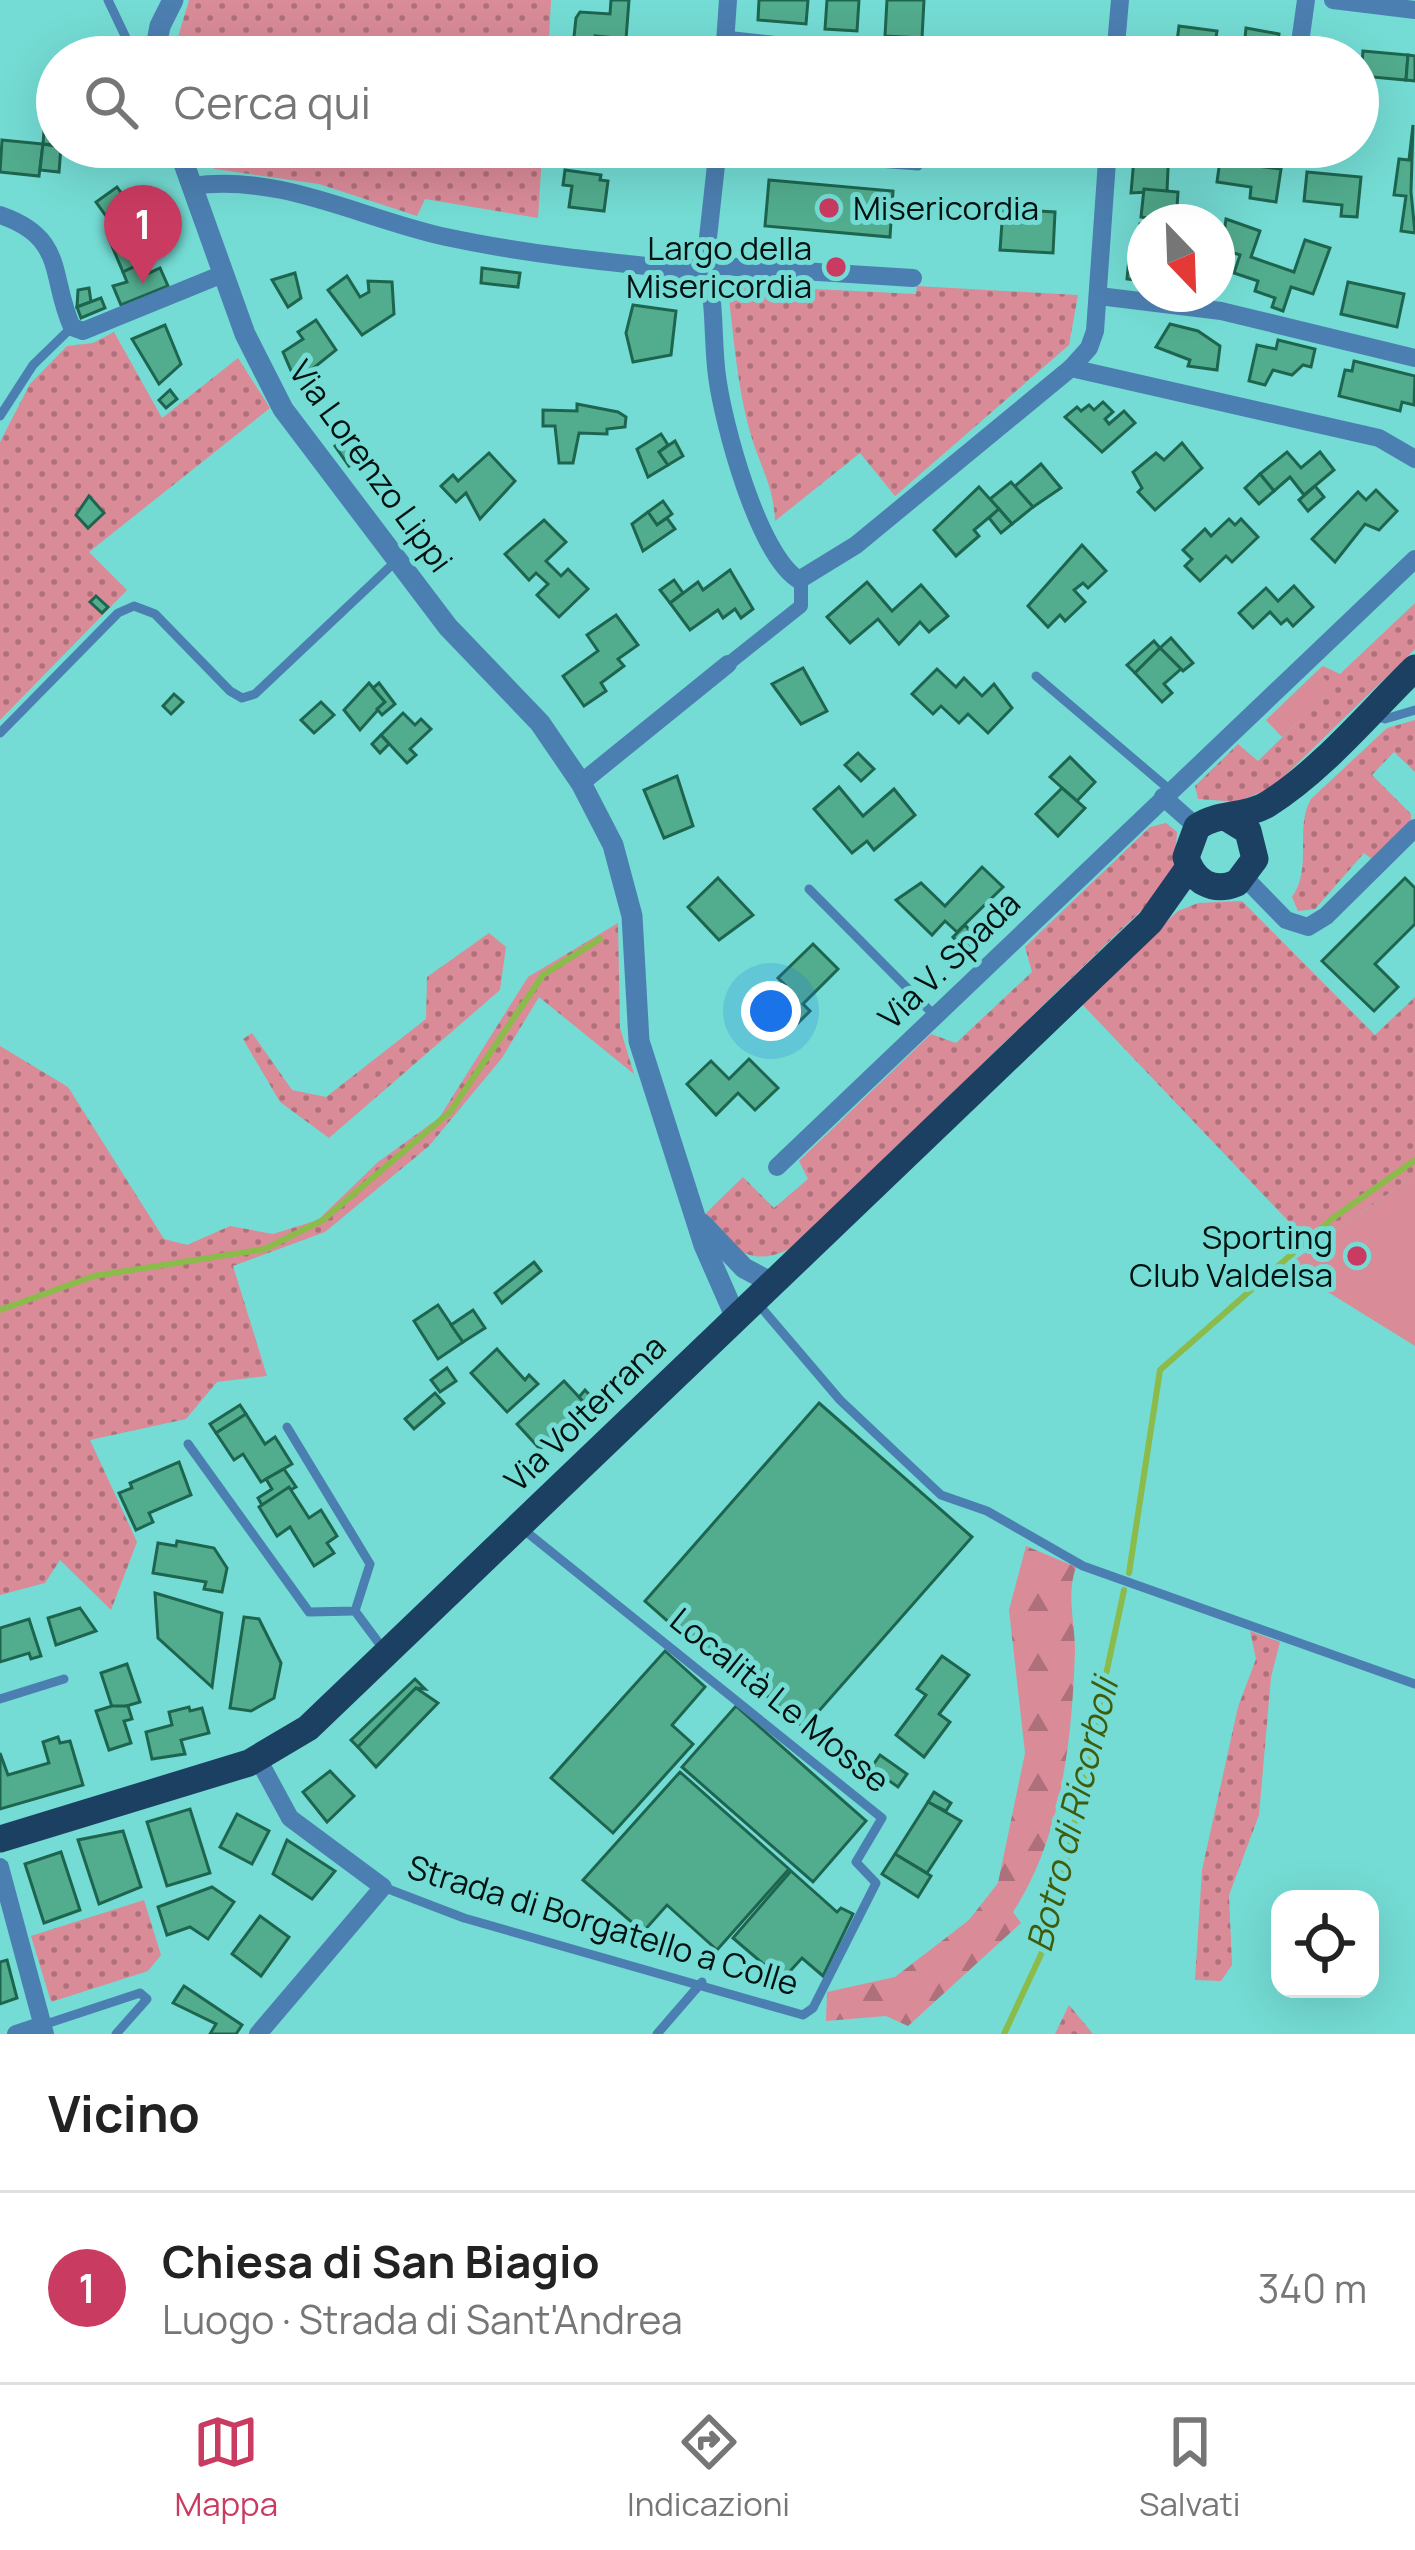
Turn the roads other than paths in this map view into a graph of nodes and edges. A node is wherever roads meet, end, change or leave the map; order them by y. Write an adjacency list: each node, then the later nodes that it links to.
1 (108, 0): 9 (lane)
2 (172, 0): 10 (street)
3 (728, 0): 8 (street)
4 (1120, 0): 12 (street)
5 (1306, 0): 13 (street)
6 (1334, 0): 7 (street)
7 (1415, 10)
8 (725, 35): 11 (lane)
9 (125, 36)
10 (160, 36)
11 (734, 36)
12 (1117, 36)
13 (1301, 36)
14 (186, 168): 17 (street, Via Lorenzo Lippi)
15 (716, 168): 19 (street)
16 (1107, 168): 22 (street)
17 (192, 186): 19 (street); 20 (street, Via Lorenzo Lippi)
18 (0, 215): 23 (street)
19 (705, 265): 21 (street); 30 (street)
20 (223, 274): 23 (street); 29 (street, Via Lorenzo Lippi)
21 (913, 278)
22 (1099, 296): 24 (street); 25 (street)
23 (73, 327): 26 (lane)
24 (1415, 358)
25 (1071, 368): 27 (street); 30 (street)
26 (0, 416)
27 (1411, 447)
28 (1415, 560): 38 (street, Via V. Spada)
29 (396, 561): 36 (lane); 37 (street, Via Lorenzo Lippi)
30 (802, 580): 31 (street)
31 (728, 664): 37 (street)
32 (1415, 668): 35 (main road)
33 (1036, 676): 38 (lane)
34 (1415, 710): 35 (lane)
35 (1368, 713): 39 (main road)
36 (0, 733)
37 (581, 783): 51 (street, Via Lorenzo Lippi)
38 (1167, 794): 41 (street); 49 (street, Via V. Spada)
39 (1284, 794): 40 (main road); 43 (main road)
40 (1227, 818): 41 (main road); 43 (main road)
41 (1197, 827): 44 (main road, Via Volterrana)
42 (1414, 830): 45 (street)
43 (1252, 838): 45 (main road)
44 (1189, 867): 46 (main road); 48 (main road, Via Volterrana)
45 (1245, 878): 46 (main road, Via Volterrana)
46 (1211, 886): 48 (main road, Via Volterrana)
47 (809, 889): 49 (lane)
48 (1150, 922): 52 (main road, Via Volterrana)
49 (934, 1015): 50 (street, Via V. Spada)
50 (777, 1167)
51 (698, 1219): 52 (street, Via Lorenzo Lippi); 52 (street, Via Lorenzo Lippi)
52 (755, 1301): 55 (main road, Via Volterrana); 59 (lane)
53 (287, 1427): 56 (lane)
54 (188, 1444): 56 (lane)
55 (519, 1526): 57 (main road, Via Volterrana); 66 (lane, Località Le Mosse)
56 (355, 1611): 57 (lane)
57 (388, 1654): 61 (main road, Via Volterrana)
58 (64, 1679): 60 (lane)
59 (1415, 1684)
60 (0, 1699)
61 (258, 1759): 62 (main road, Via Volterrana); 64 (street)
62 (0, 1839)
63 (0, 1868): 67 (street)
64 (383, 1887): 65 (lane, Strada di Borgatello a Colle); 70 (street)
65 (702, 1982): 66 (lane, Strada di Borgatello a Colle); 71 (lane)
66 (807, 2014)
67 (44, 2030): 68 (street); 69 (lane)
68 (16, 2034)
69 (116, 2034)
70 (258, 2034)
71 (657, 2034)

